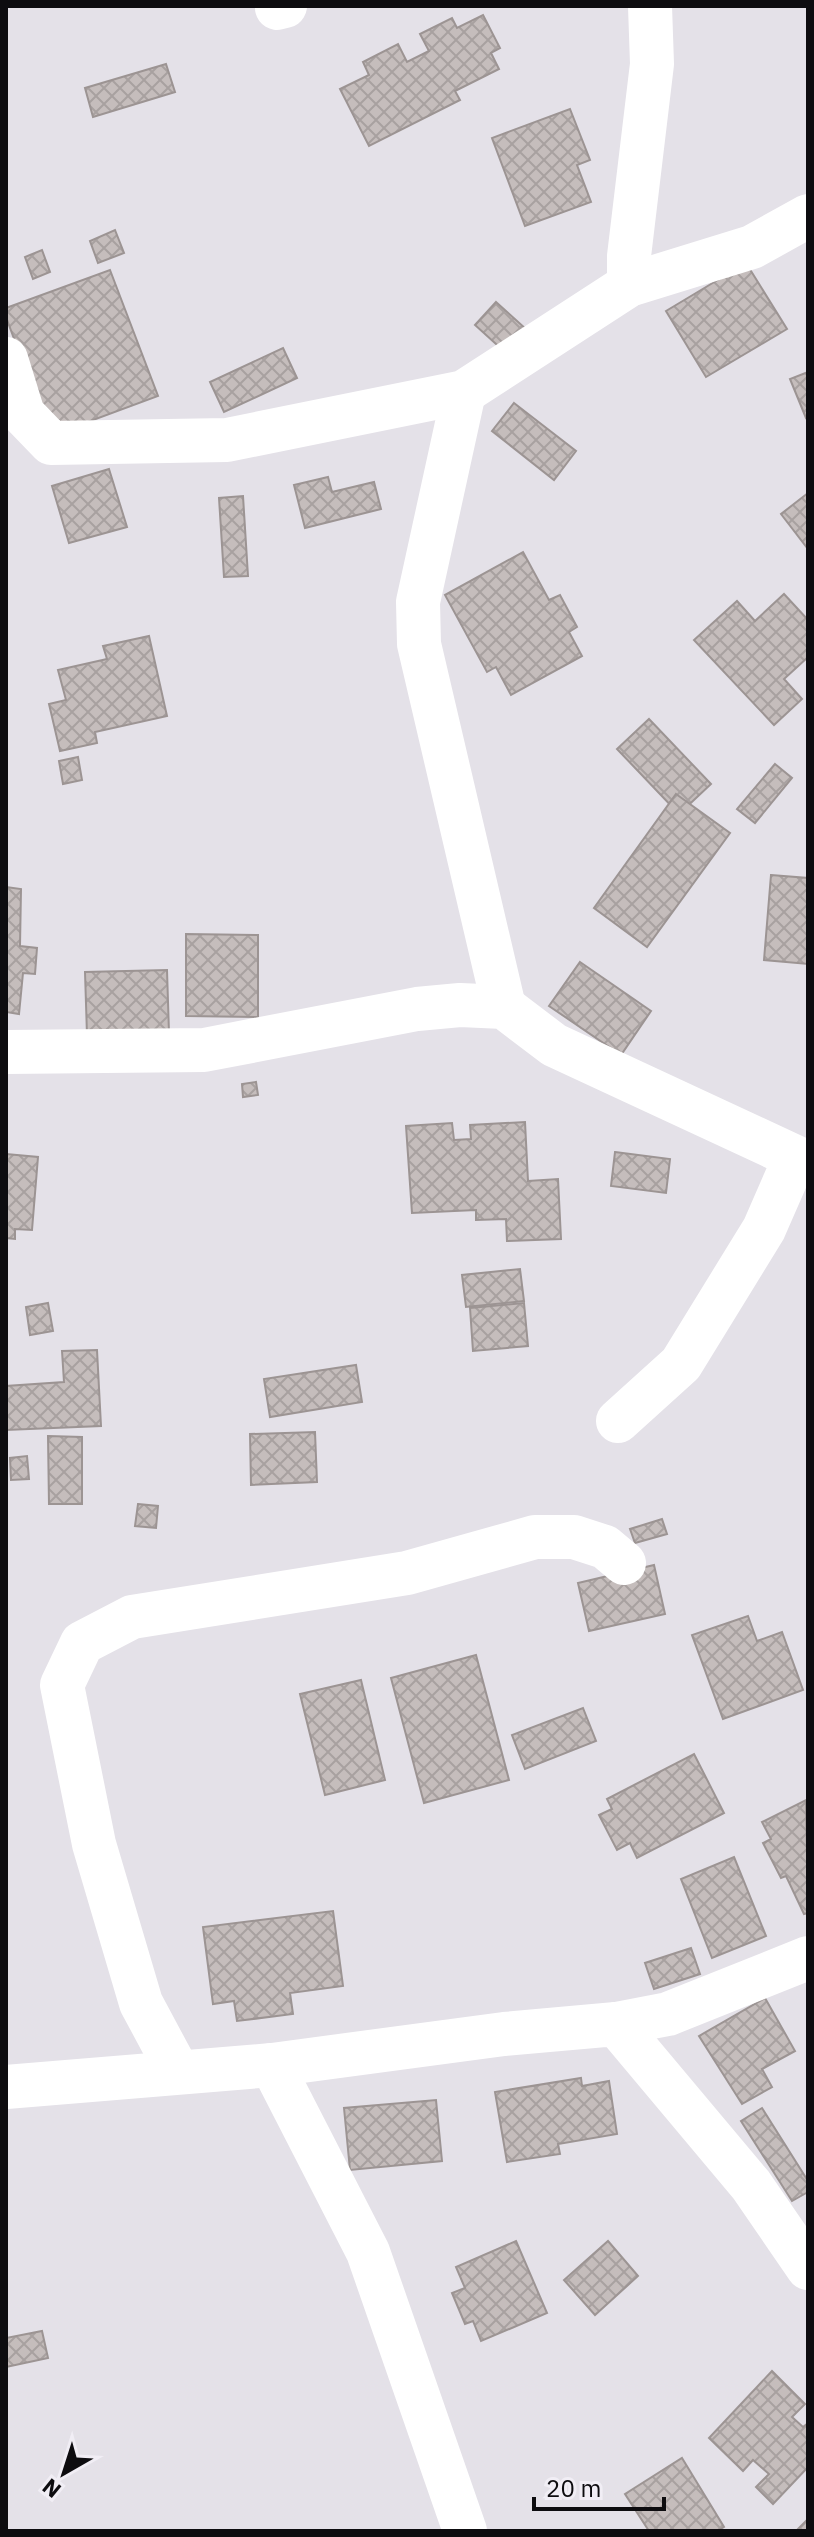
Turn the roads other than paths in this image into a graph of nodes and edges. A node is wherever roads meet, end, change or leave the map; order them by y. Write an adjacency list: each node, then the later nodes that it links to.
1 (650, 6): 3 (street)
2 (808, 216): 3 (street)
3 (629, 285): 5 (street)
4 (6, 359): 5 (street)
5 (464, 392): 6 (street)
6 (504, 1007): 7 (street); 8 (street)
7 (6, 1052)
8 (802, 1160): 9 (street)
9 (618, 1421)
10 (624, 1563): 14 (street)
11 (808, 1958): 12 (street)
12 (616, 2024): 13 (street); 16 (street)
13 (272, 2065): 14 (street); 17 (street)
14 (178, 2072): 15 (street)
15 (6, 2087)
16 (808, 2268)
17 (465, 2531)

